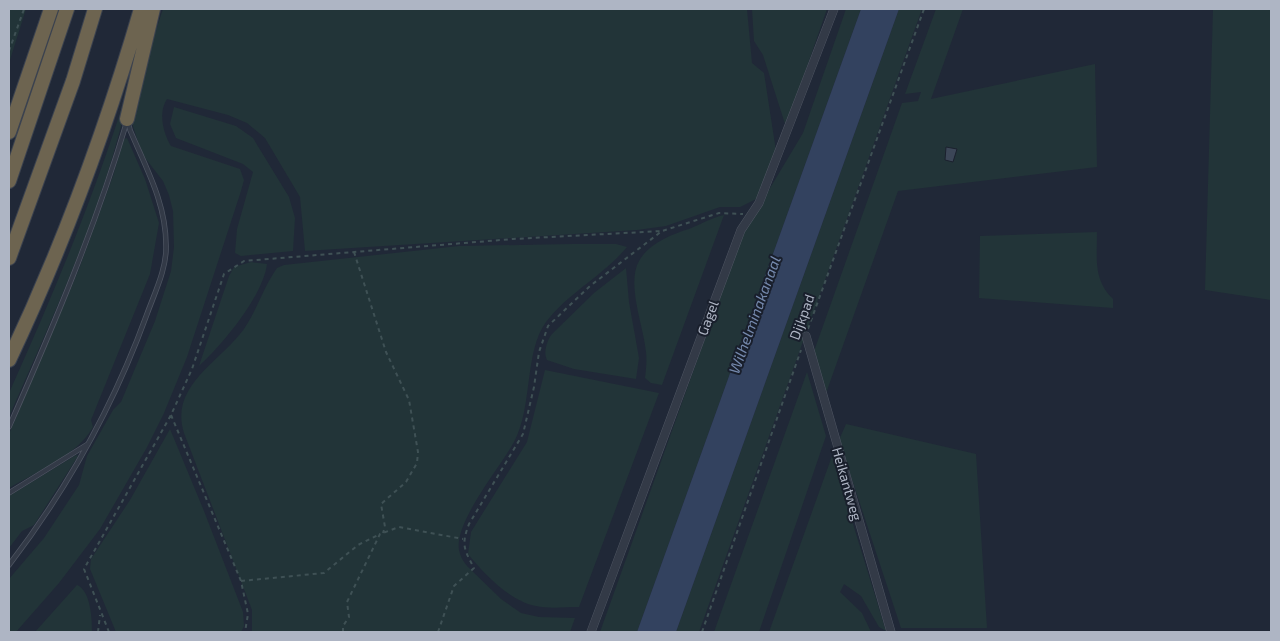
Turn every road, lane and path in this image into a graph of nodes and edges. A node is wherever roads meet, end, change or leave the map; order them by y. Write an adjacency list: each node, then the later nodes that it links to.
1 (24, 9): 9 (path)
2 (51, 9): 11 (highway)
3 (67, 9): 12 (highway)
4 (95, 9): 16 (highway)
5 (141, 9): 18 (highway)
6 (153, 9): 10 (highway)
7 (834, 9): 13 (street, Gagel)
8 (924, 9): 17 (path, Dijkpad)
9 (9, 51)
10 (127, 119): 20 (lane); 21 (lane)
11 (9, 132)
12 (9, 181)
13 (751, 214): 14 (path); 33 (street, Gagel)
14 (662, 231): 15 (path); 24 (path)
15 (354, 252): 19 (path); 23 (path)
16 (9, 258)
17 (806, 336): 34 (path, Dijkpad); 35 (street, Heikantweg)
18 (9, 360)
19 (171, 415): 26 (path); 27 (path)
20 (9, 427)
21 (90, 443): 22 (lane); 25 (lane)
22 (9, 493)
23 (381, 533): 24 (path); 26 (path); 31 (path)
24 (463, 539): 32 (path)
25 (9, 565)
26 (241, 581): 30 (path)
27 (100, 612): 28 (path); 29 (path)
28 (98, 632)
29 (109, 632)
30 (245, 632)
31 (343, 632)
32 (438, 632)
33 (591, 632)
34 (702, 632)
35 (891, 632)

